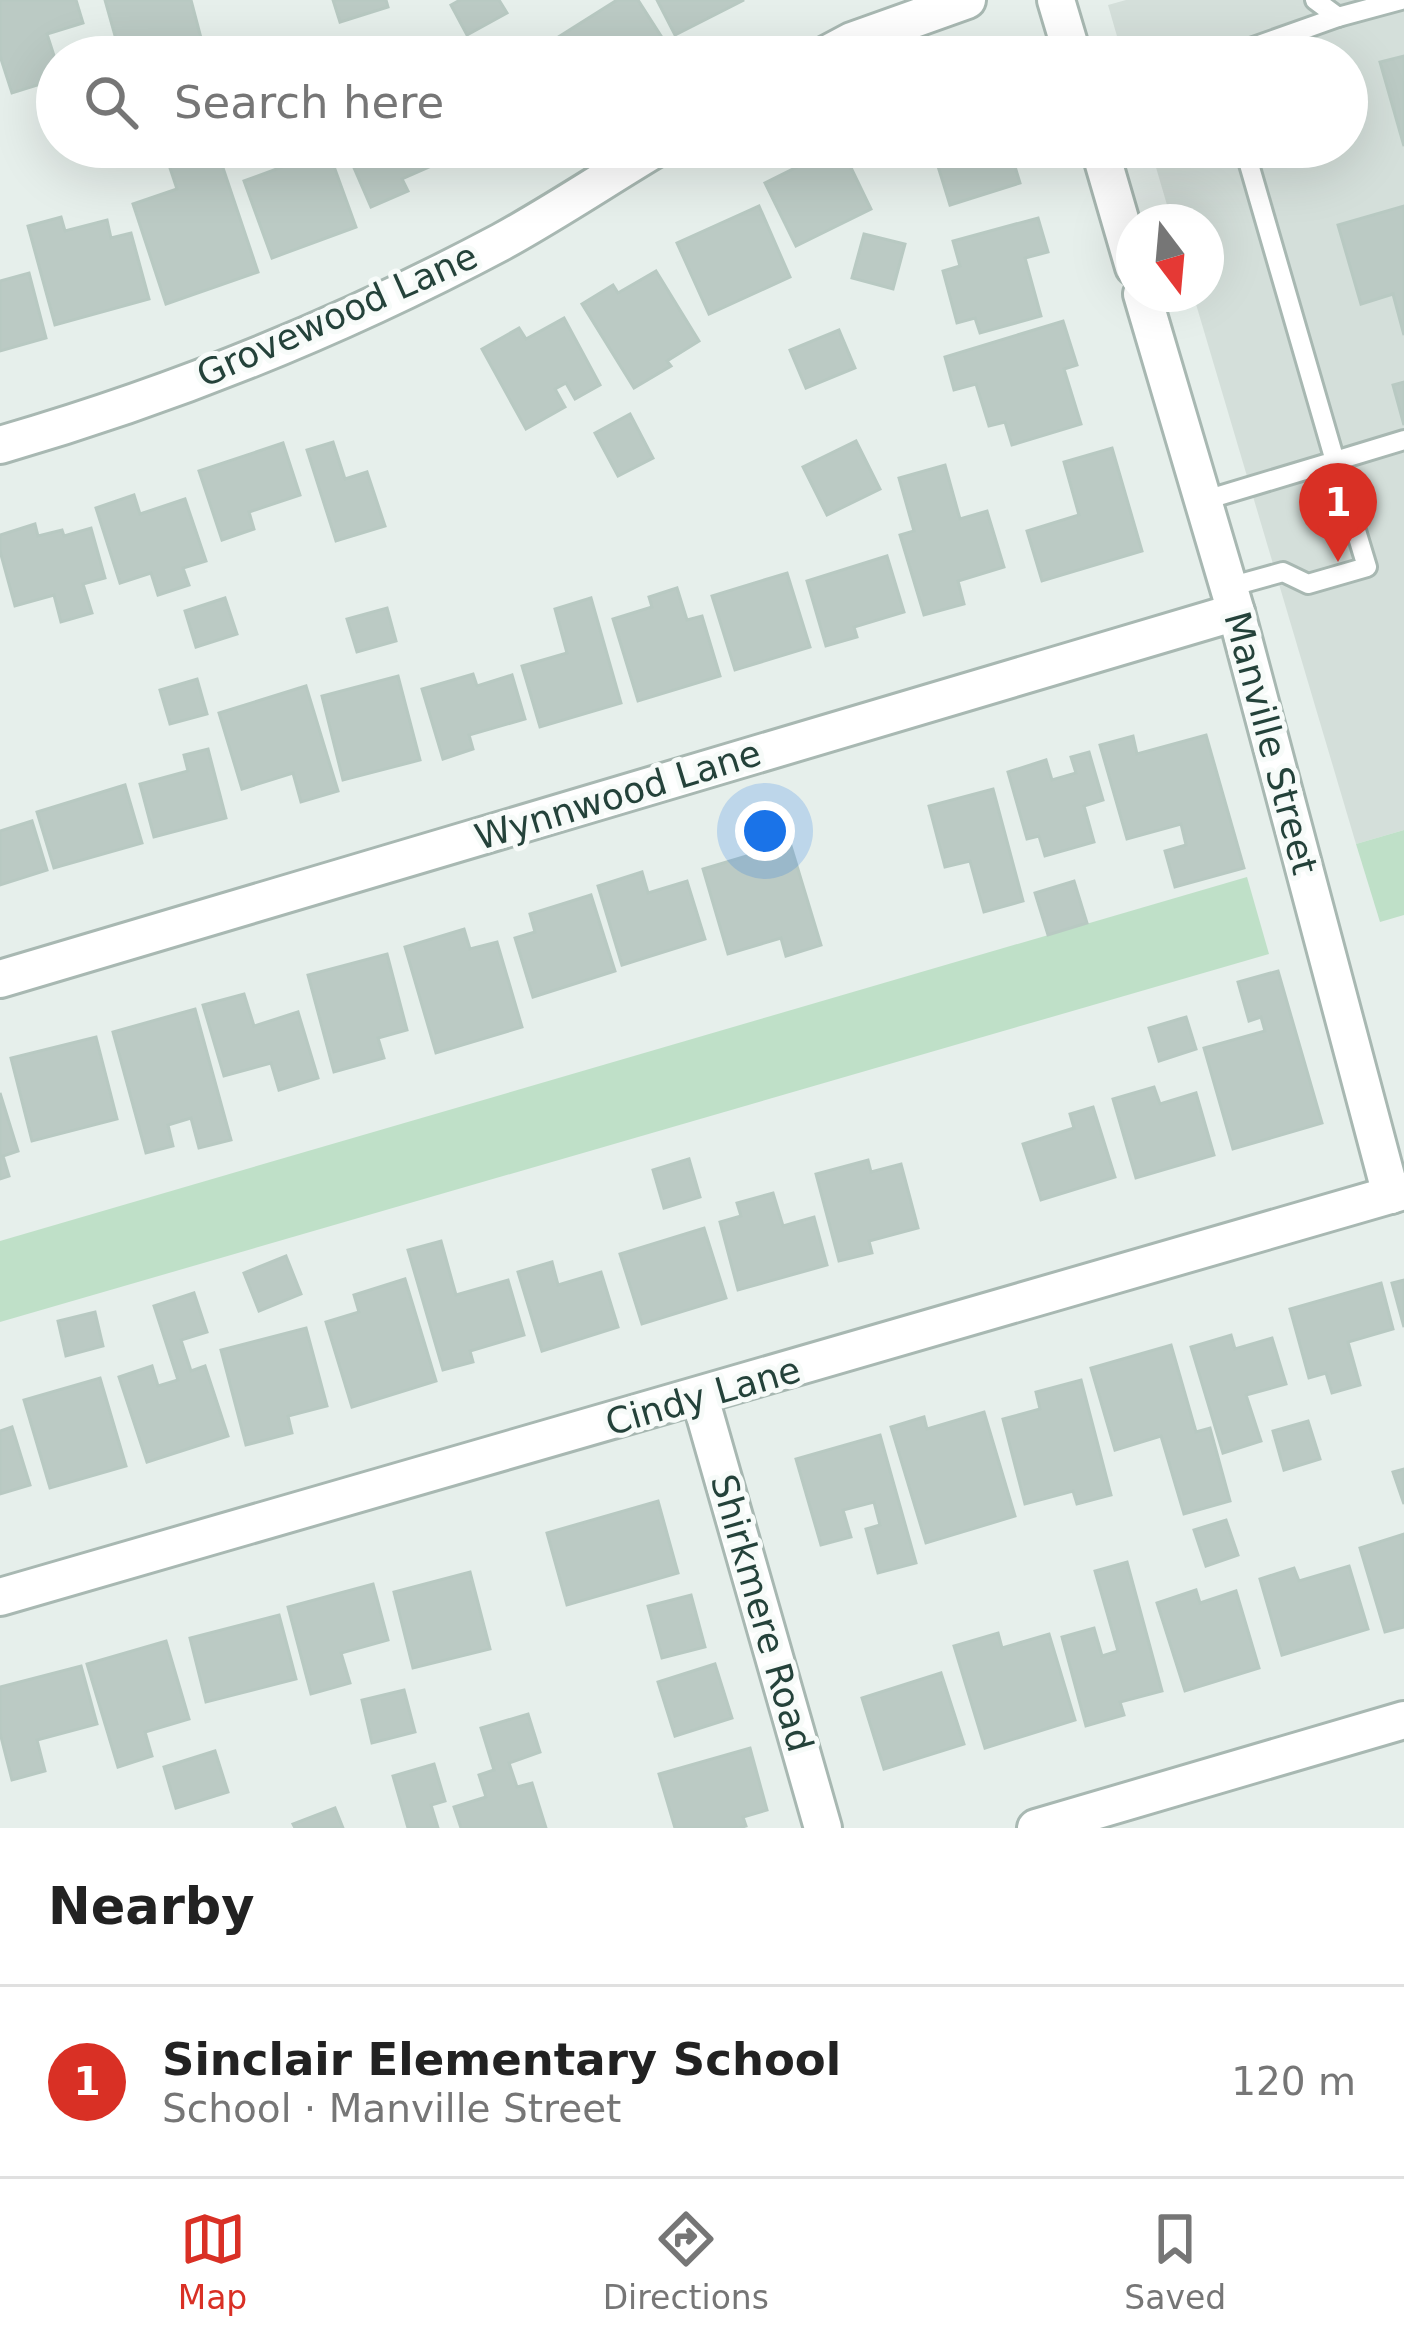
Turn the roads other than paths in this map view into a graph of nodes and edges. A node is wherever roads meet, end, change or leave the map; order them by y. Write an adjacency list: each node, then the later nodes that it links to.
1 (967, 0): 6 (street)
2 (1056, 0): 7 (street)
3 (1315, 0): 5 (lane)
4 (1401, 0): 5 (lane)
5 (1338, 17): 8 (lane)
6 (866, 36)
7 (1067, 36)
8 (1284, 36)
9 (623, 168): 15 (street, Grovewood Lane)
10 (1105, 168): 12 (street)
11 (1250, 168): 16 (lane)
12 (1116, 205)
13 (1147, 312): 17 (street, Manville Street)
14 (1404, 440): 16 (lane)
15 (0, 446)
16 (1335, 461): 17 (lane); 18 (lane)
17 (1202, 501): 18 (street, Manville Street)
18 (1233, 599): 19 (street, Wynnwood Lane); 20 (street, Manville Street)
19 (0, 979)
20 (1398, 1193): 21 (street, Cindy Lane)
21 (700, 1398): 22 (street, Cindy Lane); 24 (street, Shirkmere Road)
22 (0, 1597)
23 (1404, 1720): 25 (street)
24 (824, 1828)
25 (1036, 1828)

